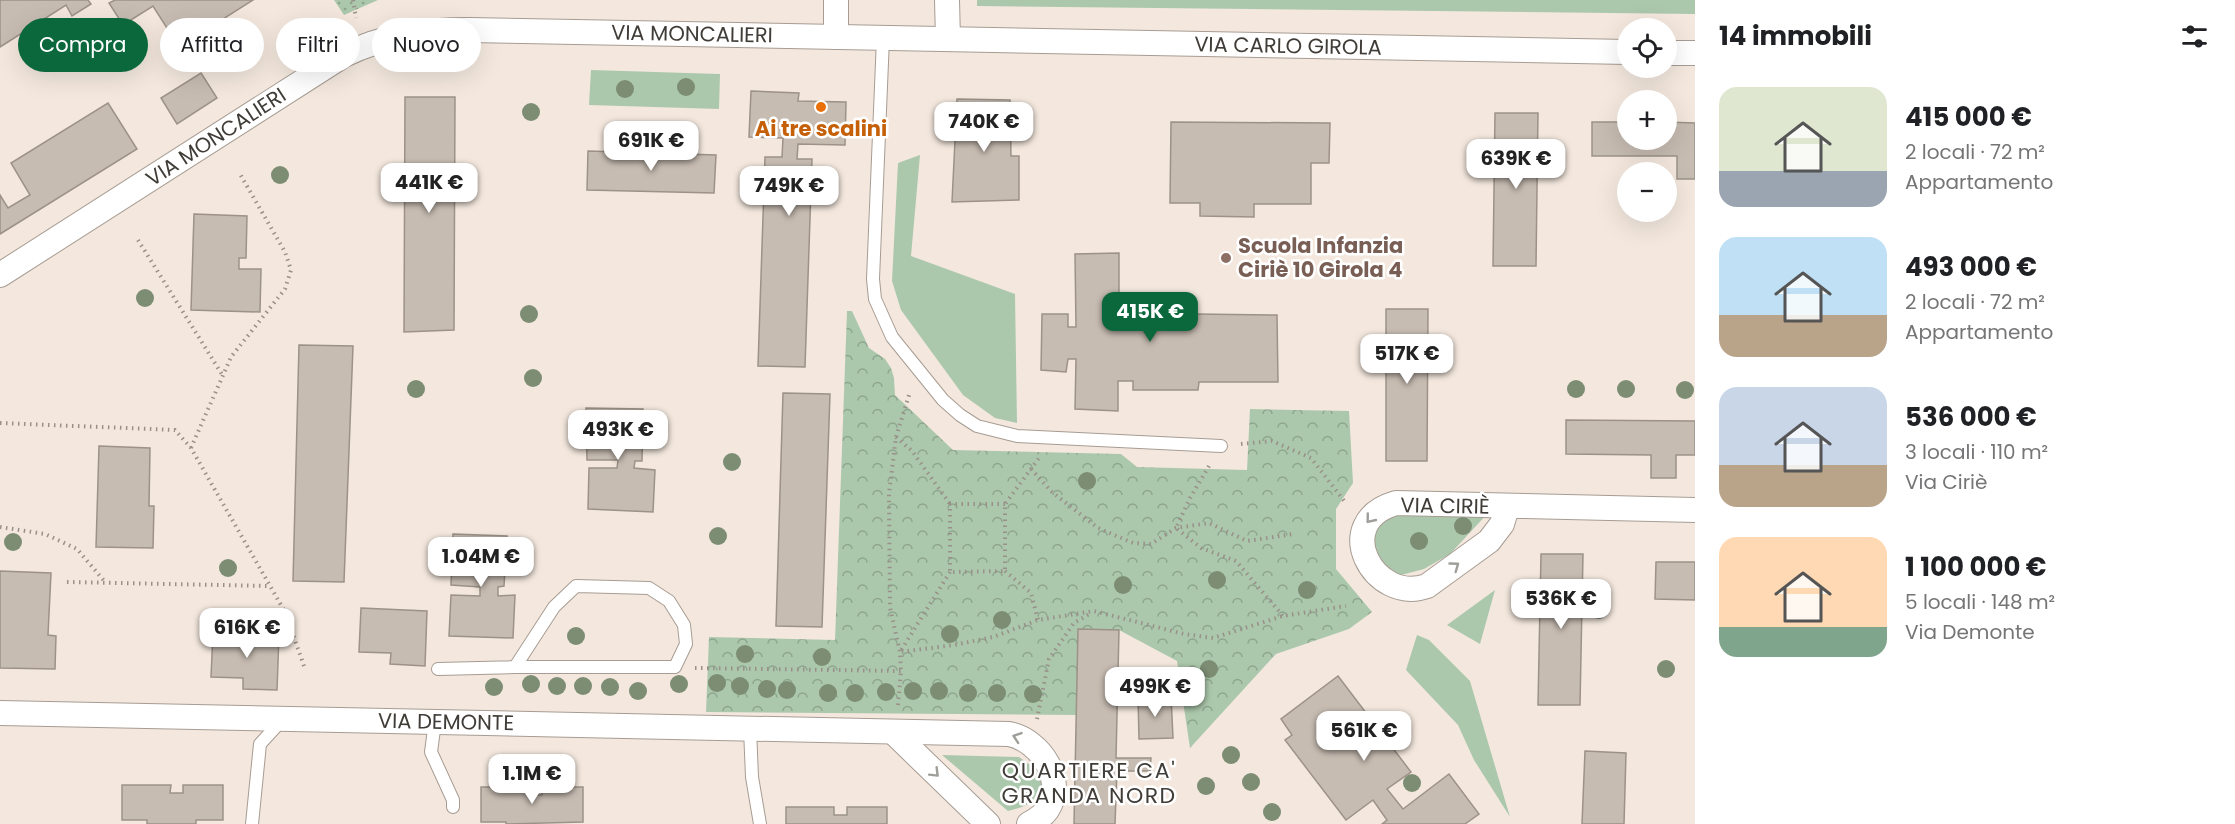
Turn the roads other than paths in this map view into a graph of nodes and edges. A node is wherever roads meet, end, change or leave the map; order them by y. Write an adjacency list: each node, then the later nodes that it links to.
1 (836, 0): 3 (street)
2 (947, 0): 5 (street)
3 (836, 37): 4 (street, VIA MONCALIERI); 9 (street, VIA MONCALIERI)
4 (883, 38): 5 (street, VIA MONCALIERI); 10 (lane)
5 (948, 39): 6 (street, VIA CARLO GIROLA)
6 (1617, 52)
7 (1677, 53): 8 (street)
8 (1695, 53)
9 (0, 275)
10 (1221, 446)
11 (1507, 507): 11 (street, VIA CIRIÈ, one-way to 11); 12 (street, VIA CIRIÈ)
12 (1695, 510)
13 (515, 667): 13 (lane); 14 (lane)
14 (438, 669)
15 (0, 712): 16 (street, VIA DEMONTE)
16 (284, 718): 17 (street, VIA DEMONTE); 21 (lane)
17 (435, 722): 18 (street, VIA DEMONTE); 20 (lane)
18 (750, 729): 19 (street, VIA DEMONTE); 22 (lane)
19 (893, 732): 23 (street, one-way to 23); 24 (street, VIA DEMONTE, one-way to 19)
20 (453, 807)
21 (252, 824)
22 (760, 824)
23 (988, 824)
24 (1029, 824)

